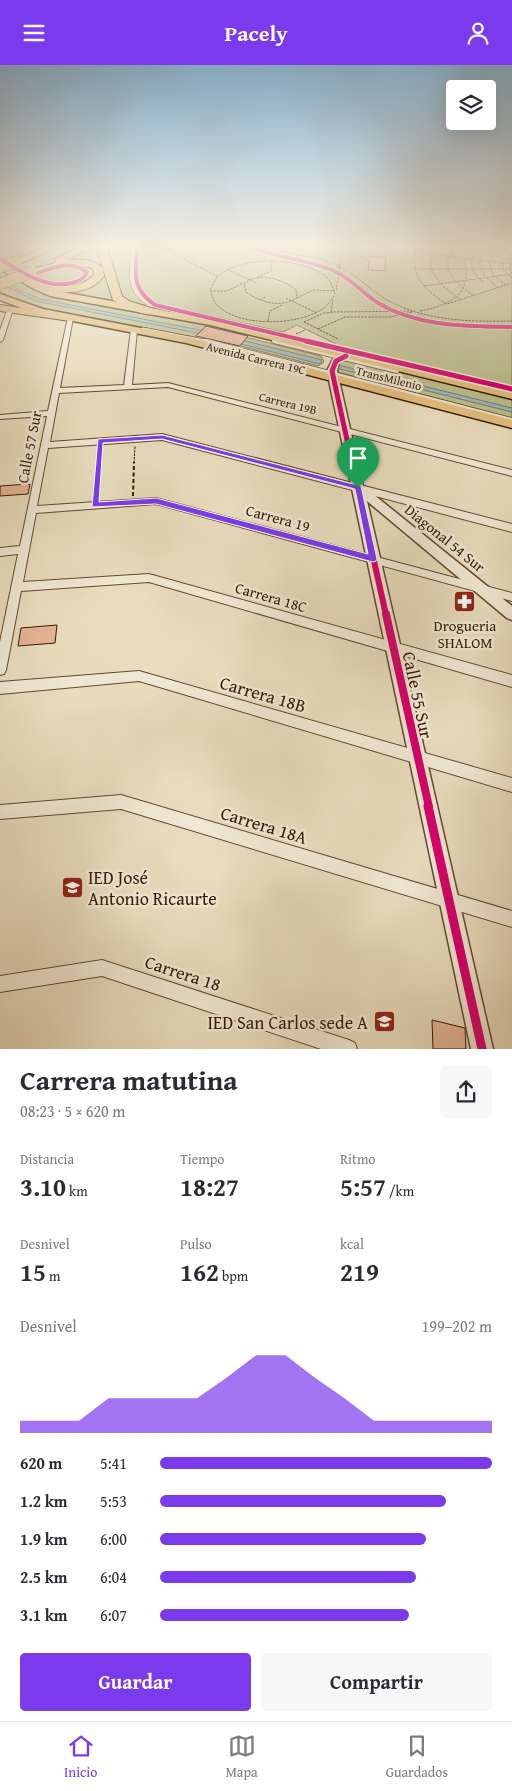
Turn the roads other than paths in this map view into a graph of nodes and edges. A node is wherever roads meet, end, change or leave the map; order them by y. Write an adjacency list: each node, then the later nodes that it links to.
1 (41, 291): 10 (lane, TransMilenio)
2 (45, 291): 6 (main road, Avenida Carrera 19C)
3 (115, 291): 6 (highway)
4 (0, 295): 7 (main road, Avenida Carrera 19C); 11 (lane, TransMilenio)
5 (5, 309): 7 (highway); 9 (street)
6 (153, 312): 10 (main road, Avenida Carrera 19C)
7 (70, 318): 8 (main road, Avenida Carrera 19C); 13 (street, Calle 57 Sur)
8 (134, 330): 11 (main road, Avenida Carrera 19C); 12 (street)
9 (0, 340)
10 (343, 357): 11 (street); 14 (main road, Avenida Carrera 19C)
11 (334, 376): 17 (lane, TransMilenio); 18 (main road, Avenida Carrera 19C); 19 (street, Calle 55 Sur)
12 (128, 387): 13 (street, Carrera 19B); 19 (street, Carrera 19B)
13 (55, 391): 15 (street, Calle 57 Sur)
14 (512, 397)
15 (51, 413): 16 (street); 20 (street, Calle 57 Sur)
16 (0, 417)
17 (512, 420)
18 (512, 424)
19 (345, 429): 21 (street, Carrera 19B); 22 (street, Calle 55 Sur)
20 (45, 445): 22 (street); 23 (street, Calle 57 Sur)
21 (512, 473)
22 (358, 488): 24 (street); 27 (street, Calle 55 Sur); 29 (street, Diagonal 54 Sur)
23 (32, 510): 25 (street, Calle 57 Sur); 27 (street, Carrera 19)
24 (512, 528)
25 (24, 550): 26 (street); 28 (street, Calle 57 Sur)
26 (0, 552)
27 (373, 559): 29 (street, Carrera 19); 32 (street, Calle 55 Sur)
28 (16, 587): 32 (street, Carrera 18C); 33 (street, Calle 57 Sur)
29 (481, 588): 30 (street, Carrera 19); 31 (street, Diagonal 54 Sur)
30 (512, 597)
31 (512, 614)
32 (392, 647): 34 (street, Carrera 18C); 36 (street, Calle 55 Sur)
33 (0, 671)
34 (512, 681)
35 (0, 688): 36 (street, Carrera 18B)
36 (417, 757): 37 (street, Carrera 18B); 39 (street, Calle 55 Sur)
37 (512, 785)
38 (0, 812): 39 (street, Carrera 18A)
39 (448, 900): 40 (street, Carrera 18A); 43 (street, Calle 55 Sur)
40 (512, 919)
41 (0, 984): 42 (street, Carrera 18)
42 (349, 1049)
43 (482, 1049)

